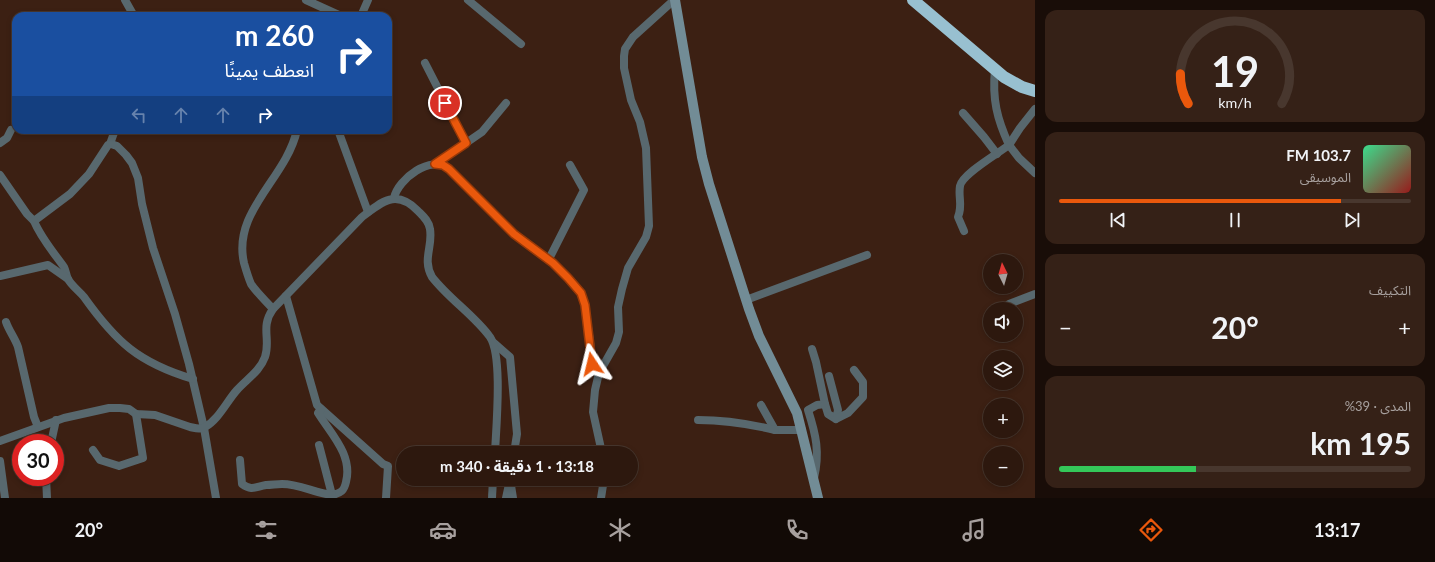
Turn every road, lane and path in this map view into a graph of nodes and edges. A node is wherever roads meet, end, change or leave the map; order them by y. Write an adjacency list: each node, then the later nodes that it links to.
1 (125, 0): 7 (street)
2 (368, 0): 9 (street)
3 (468, 0): 10 (street)
4 (674, 0): 40 (street); 47 (street)
5 (913, 0): 12 (highway)
6 (309, 1): 8 (street)
7 (132, 12)
8 (332, 12)
9 (363, 12)
10 (521, 44)
11 (425, 63): 22 (street)
12 (995, 70): 13 (highway); 24 (street)
13 (1035, 91)
14 (506, 103): 22 (street)
15 (1035, 109): 24 (street)
16 (963, 114): 25 (street)
17 (11, 130): 21 (street)
18 (114, 134): 23 (street)
19 (296, 134): 42 (street)
20 (339, 134): 31 (street)
21 (0, 143)
22 (466, 143): 26 (street)
23 (110, 144): 32 (street); 49 (street)
24 (1009, 145): 25 (street); 28 (street)
25 (997, 154): 33 (street)
26 (435, 164): 30 (street); 35 (street)
27 (570, 165): 35 (street)
28 (1035, 173)
29 (0, 175): 32 (street)
30 (394, 198): 31 (street); 44 (street)
31 (368, 212): 39 (street)
32 (34, 221): 37 (street)
33 (964, 231)
34 (867, 255): 40 (street)
35 (549, 259): 47 (street)
36 (0, 276): 37 (street)
37 (68, 279): 49 (street)
38 (1035, 294): 41 (street)
39 (286, 296): 42 (street); 52 (street)
40 (746, 300): 60 (street)
41 (1014, 302)
42 (273, 310): 58 (street)
43 (6, 322): 57 (street)
44 (492, 341): 64 (street); 65 (street)
45 (812, 349): 50 (street)
46 (854, 370): 54 (street)
47 (599, 373): 66 (street)
48 (828, 376): 54 (street)
49 (193, 379): 58 (street)
50 (825, 404): 54 (street); 70 (street)
51 (761, 405): 59 (street)
52 (321, 409): 76 (street); 80 (street)
53 (136, 414): 55 (street); 58 (street); 67 (street)
54 (836, 419)
55 (56, 420): 57 (street); 61 (street)
56 (698, 420): 59 (street)
57 (38, 427): 62 (street)
58 (204, 428): 79 (street)
59 (775, 430): 60 (street)
60 (802, 430): 70 (street)
61 (53, 434)
62 (0, 441)
63 (319, 445): 76 (street)
64 (495, 446)
65 (515, 446)
66 (600, 446)
67 (93, 450)
68 (240, 460): 76 (street)
69 (0, 461): 77 (street)
70 (814, 479): 85 (street)
71 (47, 486): 78 (street)
72 (493, 486): 81 (street)
73 (508, 486): 82 (street)
74 (510, 486): 83 (street)
75 (603, 486): 84 (street)
76 (332, 495)
77 (5, 498)
78 (48, 498)
79 (216, 498)
80 (386, 498)
81 (492, 498)
82 (506, 498)
83 (513, 498)
84 (601, 498)
85 (818, 498)

